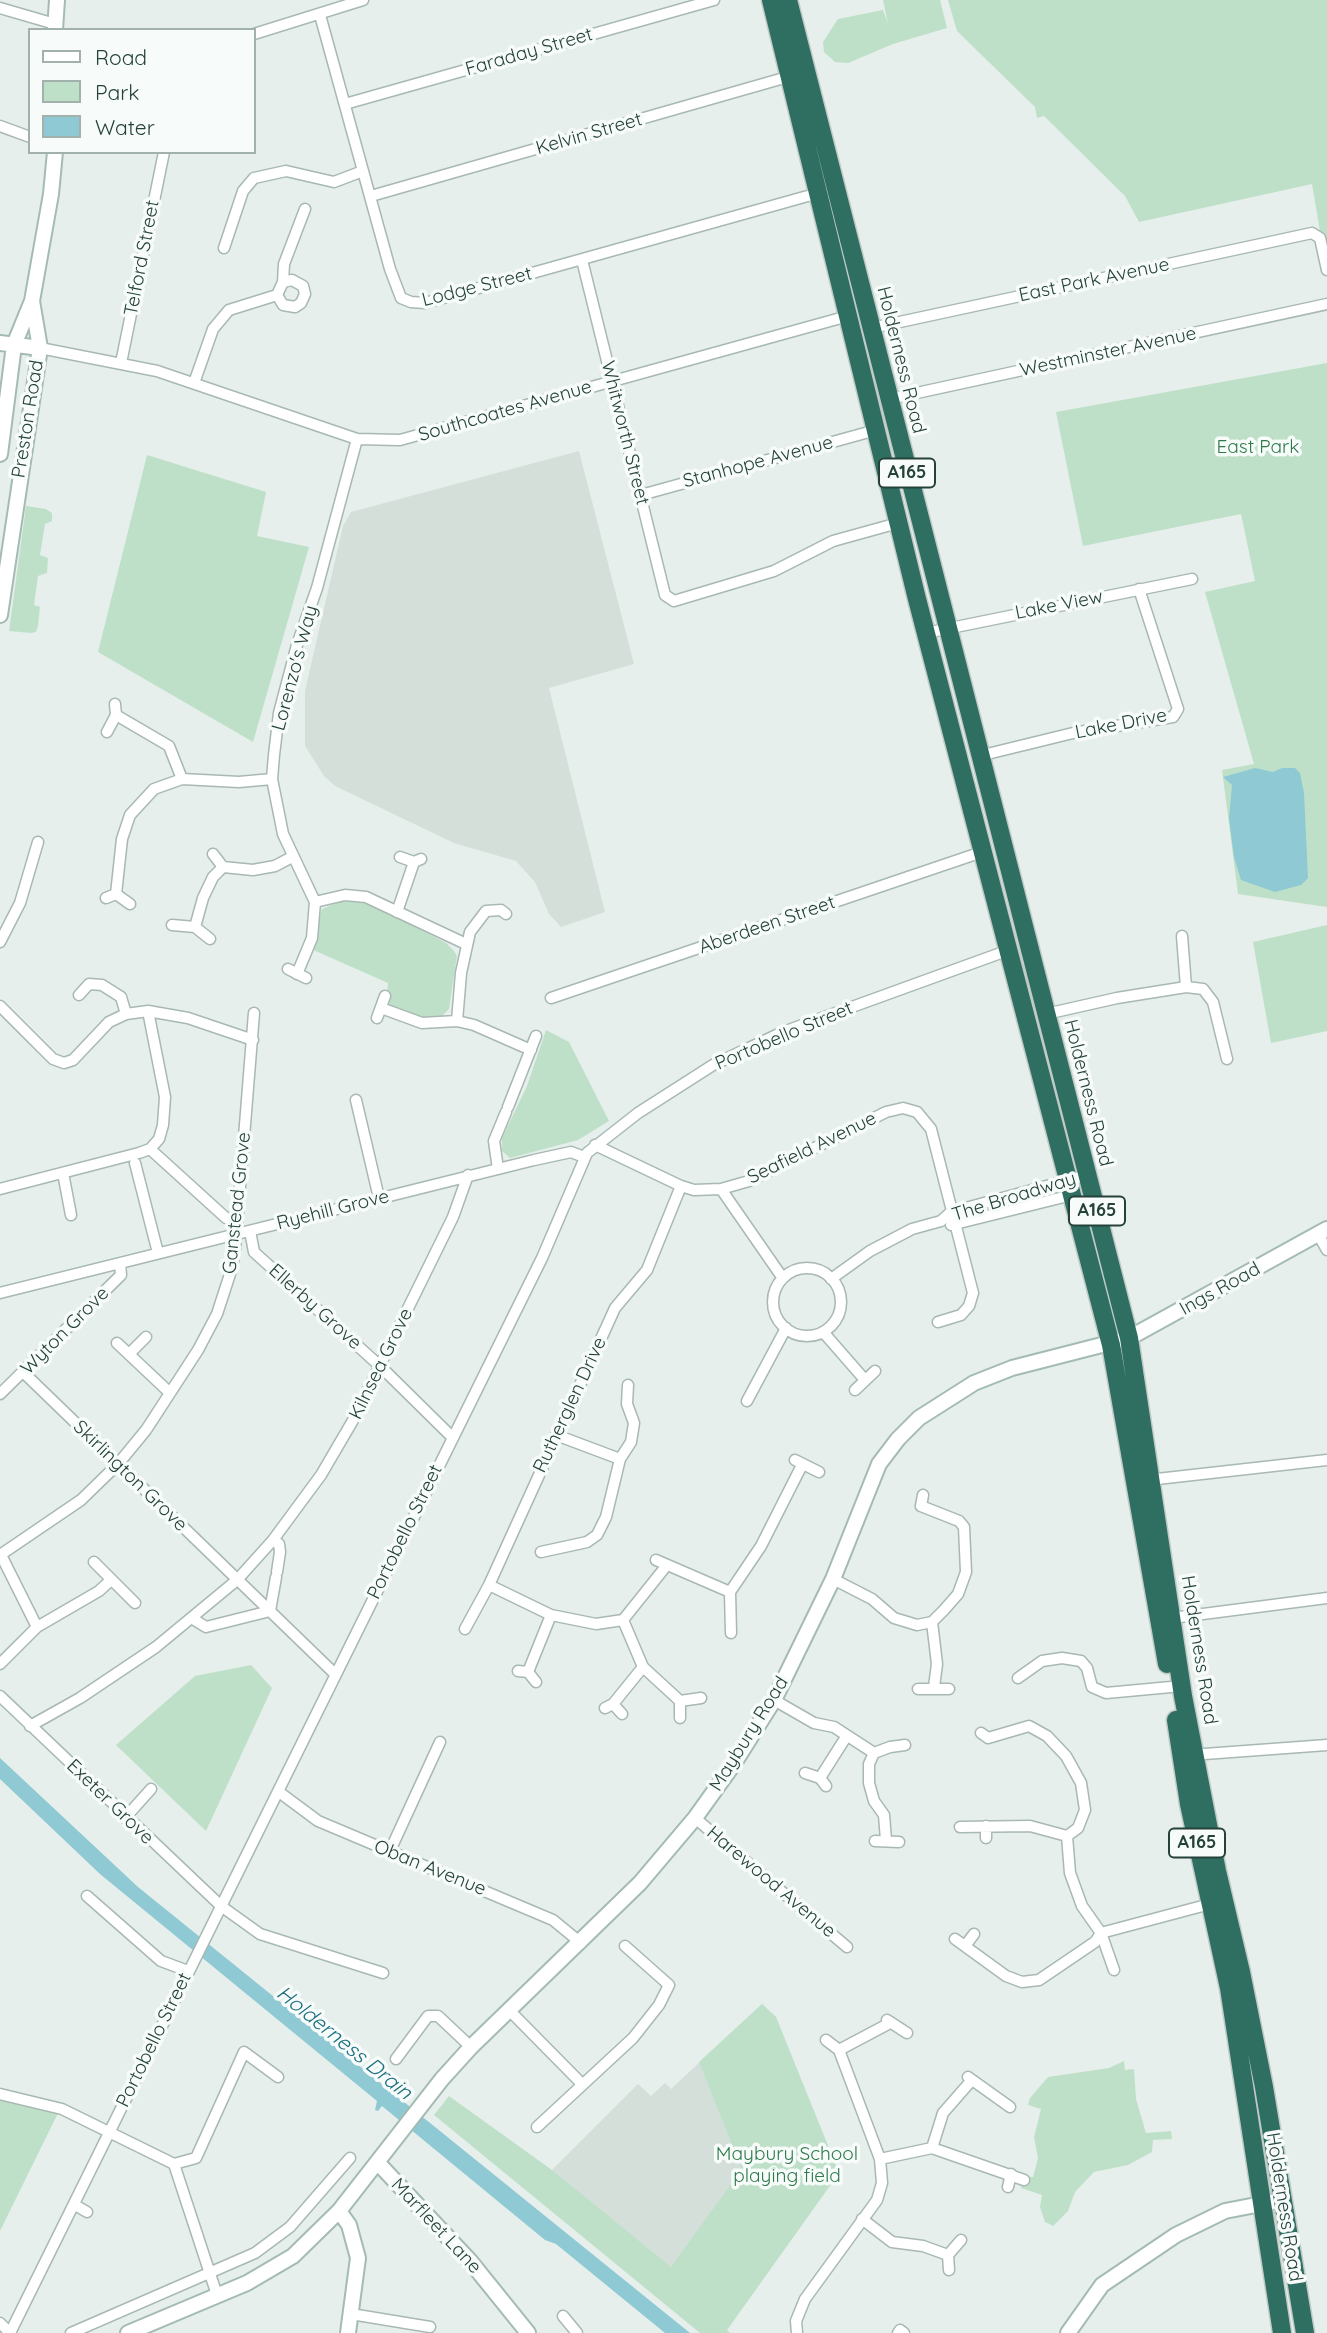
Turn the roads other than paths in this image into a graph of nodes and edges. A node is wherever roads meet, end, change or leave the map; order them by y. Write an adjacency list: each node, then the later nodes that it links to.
1 (57, 0): 8 (street)
2 (363, 0): 7 (street)
3 (713, 0): 11 (street, Faraday Street)
4 (771, 0): 10 (highway, Holderness Road / A165)
5 (788, 0): 10 (highway, Holderness Road / A165)
6 (0, 8): 8 (street)
7 (320, 15): 9 (street); 11 (street, Lodge Street)
8 (55, 27)
9 (256, 33)
10 (798, 74): 17 (highway, Holderness Road / A165); 18 (highway, Holderness Road / A165); 19 (street, Kelvin Street)
11 (345, 104): 16 (street, Lodge Street)
12 (0, 126): 13 (street)
13 (28, 135)
14 (55, 154): 26 (street)
15 (164, 154): 32 (street, Telford Street)
16 (363, 171): 19 (street, Lodge Street); 21 (street)
17 (836, 188): 18 (street, Lodge Street); 29 (highway, Holderness Road / A165)
18 (818, 193): 22 (street, Lodge Street); 28 (highway, Holderness Road / A165)
19 (371, 196): 22 (street, Lodge Street)
20 (305, 209): 24 (street)
21 (224, 248)
22 (582, 260): 33 (street, Whitworth Street)
23 (1327, 270): 29 (street, East Park Avenue)
24 (283, 282): 25 (street); 25 (street)
25 (277, 295): 34 (street)
26 (32, 301): 30 (street, Preston Road); 31 (street, Preston Road)
27 (1327, 304): 35 (street, Westminster Avenue)
28 (848, 316): 33 (street, Southcoates Avenue); 36 (highway, Holderness Road / A165)
29 (872, 328): 35 (highway, Holderness Road / A165)
30 (7, 344): 31 (street); 38 (street, Preston Road)
31 (40, 348): 32 (street, Southcoates Avenue); 43 (street, Preston Road)
32 (121, 363): 34 (street, Southcoates Avenue)
33 (612, 380): 37 (street, Southcoates Avenue); 39 (street, Whitworth Street)
34 (194, 383): 37 (street, Southcoates Avenue)
35 (889, 399): 44 (highway, Holderness Road / A165)
36 (876, 430): 39 (street, Stanhope Avenue); 40 (highway, Holderness Road / A165)
37 (357, 439): 49 (street, Lorenzo's Way)
38 (0, 454)
39 (641, 495): 40 (street, Whitworth Street)
40 (898, 523): 45 (highway, Holderness Road / A165)
41 (1192, 579): 42 (street, Lake View)
42 (1139, 589): 44 (street, Lake View); 47 (street, Lake Drive)
43 (0, 615)
44 (946, 628): 45 (street, Lake View); 47 (highway, Holderness Road / A165)
45 (926, 633): 51 (highway, Holderness Road / A165)
46 (107, 732): 48 (street)
47 (979, 756): 76 (highway, Holderness Road / A165)
48 (182, 779): 49 (street); 57 (street)
49 (272, 779): 53 (street, Lorenzo's Way)
50 (38, 842): 64 (street)
51 (982, 852): 66 (highway, Holderness Road / A165); 71 (street, Aberdeen Street)
52 (213, 854): 55 (street)
53 (292, 856): 55 (street); 56 (street, Lorenzo's Way)
54 (400, 857): 58 (street)
55 (223, 867): 61 (street)
56 (315, 902): 58 (street); 67 (street)
57 (130, 904)
58 (397, 912): 65 (street)
59 (506, 914): 65 (street)
60 (172, 925): 61 (street)
61 (195, 927): 63 (street)
62 (1181, 936): 68 (street)
63 (210, 939)
64 (0, 942)
65 (466, 944): 77 (street)
66 (1010, 949): 83 (street, Portobello Street); 92 (highway, Holderness Road / A165)
67 (297, 973)
68 (1186, 987): 76 (street); 81 (street)
69 (79, 995): 75 (street)
70 (385, 996): 77 (street)
71 (551, 998)
72 (0, 1006): 75 (street)
73 (148, 1011): 75 (street); 79 (street); 84 (street)
74 (254, 1013): 79 (street, Ganstead Grove)
75 (126, 1014)
76 (1046, 1014): 90 (highway, Holderness Road / A165)
77 (457, 1021): 80 (street)
78 (536, 1036): 80 (street)
79 (253, 1040): 98 (street, Ganstead Grove)
80 (531, 1050): 87 (street)
81 (1227, 1059)
82 (356, 1100): 95 (street)
83 (595, 1145): 85 (street, Portobello Street); 91 (street, Seafield Avenue)
84 (150, 1149): 88 (street); 98 (street)
85 (584, 1157): 87 (street, Ryehill Grove); 128 (street, Portobello Street)
86 (135, 1163): 105 (street)
87 (498, 1169): 89 (street, Ryehill Grove)
88 (63, 1173): 93 (street); 97 (street)
89 (468, 1175): 95 (street, Ryehill Grove); 118 (street, Kilnsea Grove)
90 (1089, 1182): 92 (street, The Broadway); 92 (street, The Broadway); 114 (highway, Holderness Road / A165)
91 (681, 1186): 94 (street, Seafield Avenue); 127 (street, Rutherglen Drive)
92 (1071, 1187): 96 (street, The Broadway); 100 (street, The Broadway); 116 (highway, Holderness Road / A165)
93 (0, 1189)
94 (721, 1189): 96 (street, Seafield Avenue); 107 (street)
95 (379, 1198): 101 (street, Ryehill Grove)
96 (951, 1212): 99 (street, The Broadway); 100 (street, Seafield Avenue)
97 (71, 1214)
98 (237, 1220): 103 (street, Ganstead Grove)
99 (941, 1221): 100 (street, The Broadway); 108 (street, The Broadway)
100 (955, 1226): 110 (street, Seafield Avenue)
101 (250, 1231): 103 (street, Ryehill Grove); 118 (street, Ellerby Grove)
102 (1322, 1232): 104 (street); 114 (street, Ings Road)
103 (236, 1234): 105 (street, Ryehill Grove); 124 (street, Ganstead Grove)
104 (1327, 1250)
105 (158, 1253): 106 (street, Ryehill Grove)
106 (120, 1263): 109 (street, Ryehill Grove); 120 (street, Wyton Grove)
107 (782, 1277): 108 (street); 111 (street)
108 (831, 1279): 112 (street)
109 (0, 1293)
110 (938, 1322)
111 (786, 1328): 112 (street); 126 (street)
112 (824, 1333): 121 (street)
113 (146, 1337): 117 (street)
114 (1129, 1338): 116 (street, Ings Road); 133 (highway, Holderness Road / A165)
115 (117, 1343): 117 (street)
116 (1111, 1345): 133 (highway, Holderness Road / A165); 141 (street, Maybury Road)
117 (129, 1354): 124 (street)
118 (381, 1367): 128 (street, Ellerby Grove); 135 (street, Kilnsea Grove)
119 (875, 1371): 121 (street)
120 (23, 1372): 125 (street, Wyton Grove); 131 (street, Skirlington Grove)
121 (865, 1380): 123 (street)
122 (628, 1385): 129 (street)
123 (855, 1390)
124 (170, 1393): 131 (street, Ganstead Grove)
125 (0, 1394)
126 (747, 1401)
127 (556, 1435): 129 (street); 144 (street, Rutherglen Drive)
128 (452, 1437): 159 (street, Portobello Street)
129 (620, 1459): 136 (street)
130 (1327, 1460): 133 (street)
131 (118, 1464): 137 (street, Ganstead Grove); 143 (street, Skirlington Grove)
132 (819, 1472): 145 (street)
133 (1144, 1480): 150 (highway, Holderness Road / A165); 163 (highway, Holderness Road / A165)
134 (923, 1495): 153 (street)
135 (273, 1540): 143 (street, Kilnsea Grove); 148 (street)
136 (541, 1552)
137 (0, 1555): 155 (street)
138 (656, 1560): 140 (street)
139 (93, 1562): 142 (street)
140 (667, 1565): 145 (street); 152 (street)
141 (833, 1579): 153 (street); 168 (street, Maybury Road)
142 (111, 1580): 147 (street); 155 (street)
143 (237, 1580): 148 (street, Skirlington Grove); 151 (street, Kilnsea Grove)
144 (489, 1585): 149 (street); 156 (street, Rutherglen Drive)
145 (730, 1592): 154 (street)
146 (1327, 1598): 150 (street)
147 (135, 1603)
148 (270, 1611): 151 (street); 159 (street, Skirlington Grove)
149 (551, 1615): 152 (street); 161 (street)
150 (1172, 1618): 179 (highway, Holderness Road / A165)
151 (193, 1619): 172 (street, Kilnsea Grove)
152 (623, 1620): 158 (street)
153 (932, 1622): 162 (street)
154 (742, 1623)
155 (37, 1627): 157 (street)
156 (465, 1629)
157 (0, 1664)
158 (643, 1667): 169 (street); 170 (street)
159 (335, 1674): 182 (street, Portobello Street)
160 (1017, 1679): 163 (street)
161 (536, 1682)
162 (934, 1687): 164 (street); 165 (street)
163 (1171, 1687): 179 (highway, Holderness Road / A165)
164 (918, 1689)
165 (949, 1689)
166 (0, 1696): 172 (street, Exeter Grove)
167 (701, 1698): 169 (street)
168 (774, 1700): 174 (street); 184 (street, Maybury Road)
169 (680, 1701): 171 (street)
170 (622, 1714)
171 (680, 1718)
172 (30, 1726): 183 (street, Exeter Grove)
173 (981, 1733): 187 (street)
174 (846, 1737): 178 (street); 180 (street)
175 (440, 1742): 190 (street)
176 (899, 1744): 178 (street)
177 (1327, 1745): 179 (street)
178 (874, 1753): 189 (street)
179 (1188, 1755): 192 (highway, Holderness Road / A165); 224 (highway, Holderness Road / A165)
180 (805, 1773)
181 (151, 1789): 183 (street)
182 (279, 1792): 190 (street, Oban Avenue); 193 (street, Portobello Street)
183 (125, 1818): 193 (street, Exeter Grove)
184 (695, 1818): 197 (street, Maybury Road); 200 (street, Harewood Avenue)
185 (986, 1826): 186 (street); 187 (street); 188 (street)
186 (960, 1827)
187 (1067, 1836): 194 (street)
188 (986, 1839)
189 (899, 1842)
190 (389, 1853): 197 (street, Oban Avenue)
191 (87, 1896): 202 (street)
192 (1210, 1904): 194 (street); 225 (highway, Holderness Road / A165)
193 (221, 1906): 202 (street, Portobello Street); 203 (street, Exeter Grove)
194 (1101, 1933): 198 (street); 201 (street)
195 (974, 1934): 198 (street)
196 (955, 1939): 198 (street)
197 (581, 1943): 204 (street, Maybury Road)
198 (965, 1946)
199 (625, 1947): 211 (street)
200 (847, 1947)
201 (1114, 1970)
202 (188, 1971): 215 (street, Portobello Street)
203 (383, 1973)
204 (510, 2011): 207 (street, Maybury Road); 211 (street)
205 (907, 2032): 208 (street)
206 (826, 2040): 208 (street)
207 (471, 2047): 209 (street); 220 (street, Maybury Road)
208 (839, 2050): 218 (street)
209 (396, 2059)
210 (278, 2077): 219 (street)
211 (582, 2084): 214 (street)
212 (0, 2094): 215 (street)
213 (1010, 2107): 216 (street)
214 (537, 2127)
215 (110, 2132): 219 (street); 226 (street, Portobello Street)
216 (932, 2148): 218 (street); 221 (street)
217 (350, 2158): 233 (street)
218 (880, 2159): 229 (street)
219 (174, 2164): 233 (street)
220 (378, 2164): 227 (street, Marfleet Lane); 242 (street, Marfleet Lane)
221 (1011, 2174): 222 (street); 223 (street)
222 (1024, 2179)
223 (1007, 2187)
224 (1282, 2200): 225 (street); 250 (highway, Holderness Road / A165)
225 (1263, 2204): 248 (street); 249 (highway, Holderness Road / A165)
226 (75, 2205): 228 (street); 238 (street, Portobello Street)
227 (339, 2211): 234 (street, Marfleet Lane); 235 (street)
228 (87, 2212)
229 (862, 2219): 231 (street); 245 (street)
230 (961, 2239): 231 (street)
231 (948, 2255): 232 (street)
232 (949, 2270)
233 (209, 2275): 234 (street); 239 (street)
234 (217, 2295): 240 (street, Marfleet Lane)
235 (351, 2314): 237 (street); 241 (street)
236 (0, 2323): 238 (street)
237 (430, 2327)
238 (10, 2333)
239 (71, 2333)
240 (128, 2333)
241 (348, 2333)
242 (528, 2333)
243 (559, 2333): 244 (street)
244 (577, 2333)
245 (797, 2333)
246 (898, 2333): 247 (street)
247 (904, 2333)
248 (1068, 2333)
249 (1282, 2333)
250 (1305, 2333)

